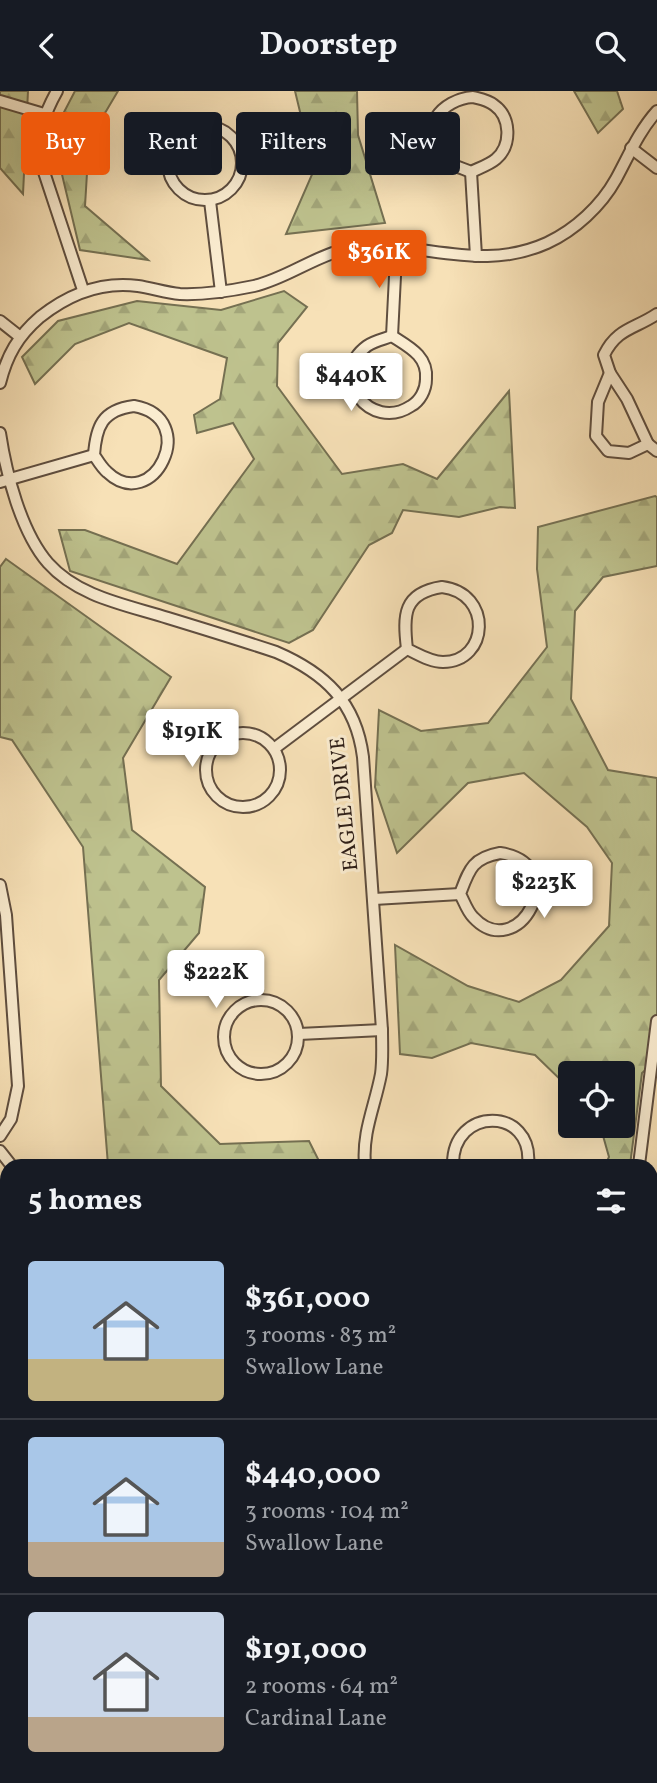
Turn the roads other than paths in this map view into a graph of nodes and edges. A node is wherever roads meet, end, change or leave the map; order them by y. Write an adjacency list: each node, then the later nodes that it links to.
1 (57, 91): 5 (street)
2 (0, 101): 4 (street)
3 (657, 111): 6 (street)
4 (37, 112)
5 (45, 112)
6 (631, 148): 7 (street); 12 (street)
7 (657, 168)
8 (471, 172): 8 (street); 12 (street)
9 (44, 175): 13 (street)
10 (209, 201): 10 (street); 14 (street)
11 (399, 248): 12 (street); 14 (street); 18 (street)
12 (476, 257)
13 (83, 290): 14 (street); 17 (street)
14 (221, 292)
15 (657, 314): 19 (street)
16 (0, 321): 17 (street)
17 (19, 336): 20 (street)
18 (392, 336): 18 (street)
19 (610, 373): 22 (street); 22 (street)
20 (0, 383)
21 (0, 433): 24 (street, EAGLE DRIVE)
22 (652, 448)
23 (94, 455): 23 (street); 24 (street)
24 (5, 481): 26 (street, EAGLE DRIVE)
25 (407, 649): 25 (street); 26 (street)
26 (341, 698): 27 (street); 30 (street, EAGLE DRIVE)
27 (275, 748): 27 (street)
28 (0, 885): 35 (street)
29 (460, 894): 29 (street); 30 (street)
30 (374, 899): 32 (street, EAGLE DRIVE)
31 (657, 1021): 34 (street)
32 (382, 1030): 33 (street); 36 (street, EAGLE DRIVE)
33 (299, 1034): 33 (street)
34 (651, 1114): 39 (street)
35 (0, 1136)
36 (364, 1159)
37 (451, 1159): 38 (street)
38 (528, 1159)
39 (640, 1159)

